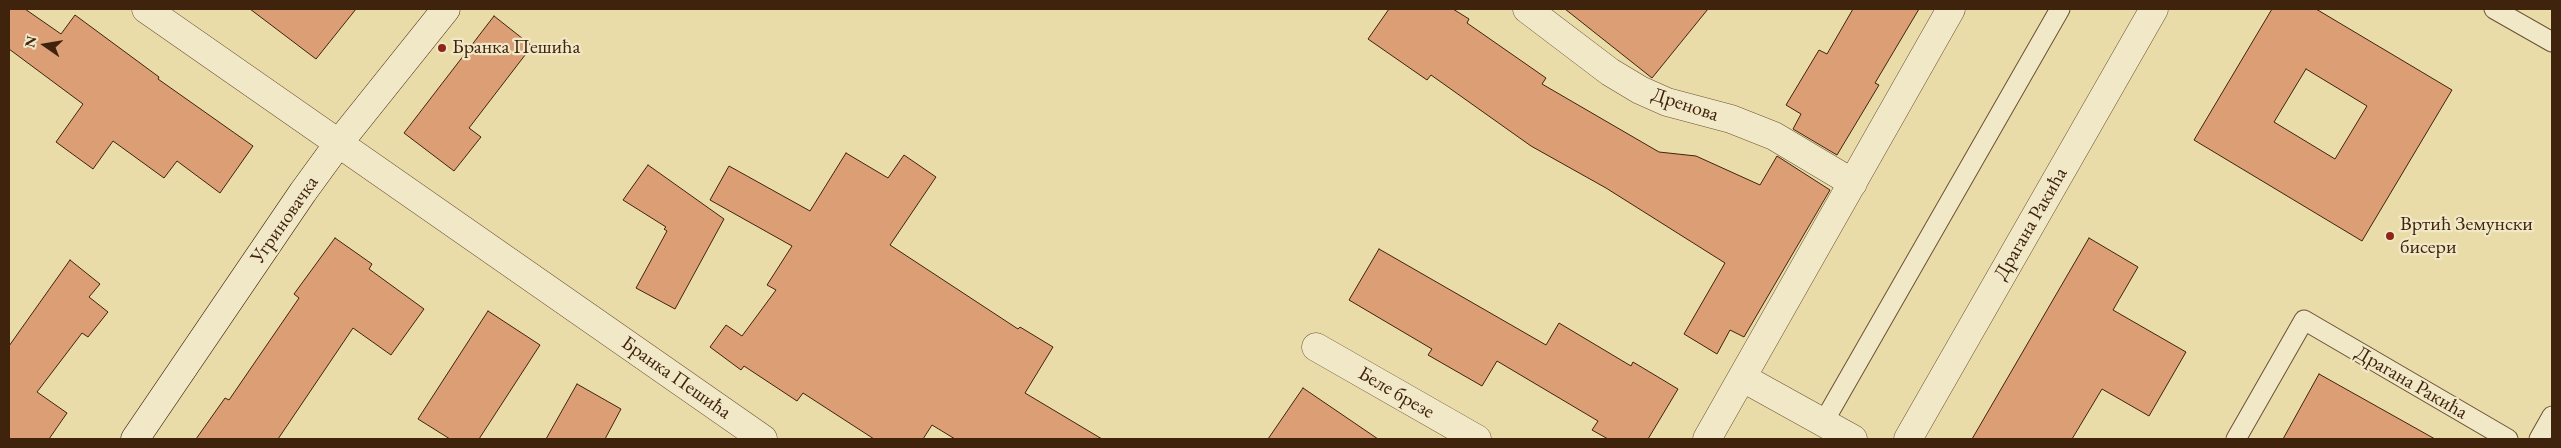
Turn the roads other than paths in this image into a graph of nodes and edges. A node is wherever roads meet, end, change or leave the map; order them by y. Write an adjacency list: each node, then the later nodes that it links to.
1 (146, 9): 9 (street, Бранка Пешића)
2 (446, 9): 9 (street, Угриновачка)
3 (1527, 9): 10 (street, Дренова)
4 (1951, 9): 10 (street)
5 (2060, 9): 14 (lane)
6 (2154, 9): 20 (street, Драгана Ракића)
7 (2494, 9): 8 (lane)
8 (2552, 42)
9 (338, 144): 15 (street, Угриновачка); 16 (street, Бранка Пешића)
10 (1853, 183): 12 (street)
11 (1316, 347): 17 (street, Беле брезе)
12 (1743, 378): 14 (street); 18 (street)
13 (2552, 416): 23 (lane)
14 (1819, 431): 19 (street)
15 (136, 439)
16 (763, 439)
17 (1477, 439)
18 (1707, 439)
19 (1853, 439)
20 (1908, 439)
21 (2236, 439): 22 (lane, Драгана Ракића)
22 (2508, 439)
23 (2539, 439)

